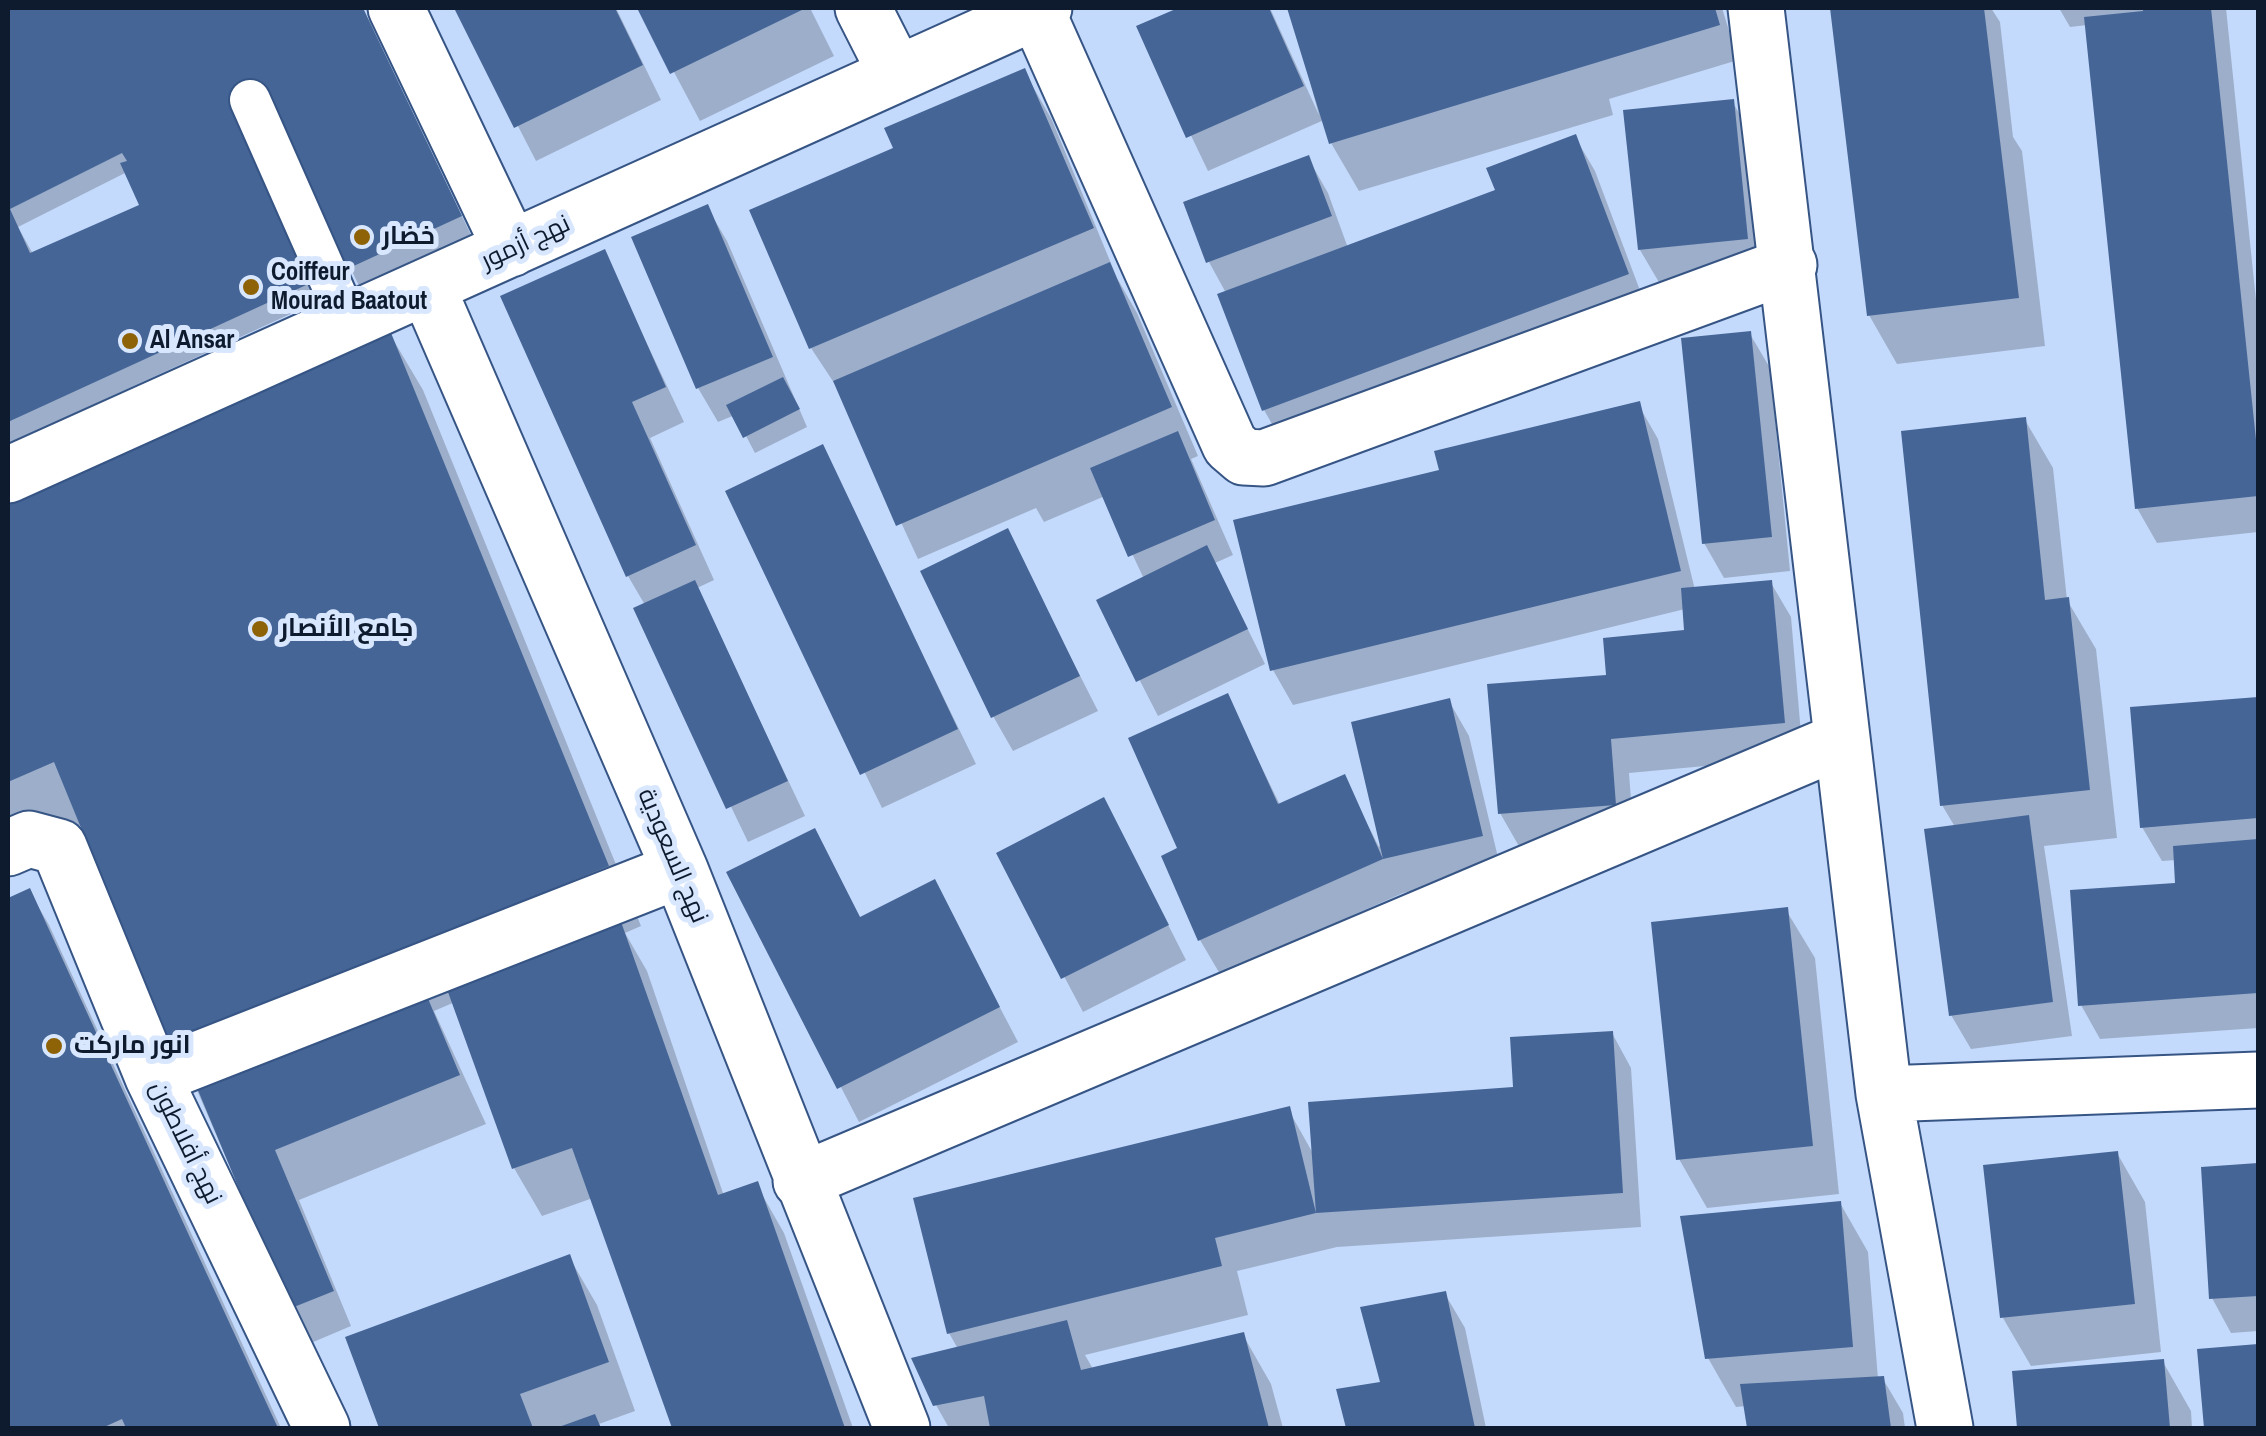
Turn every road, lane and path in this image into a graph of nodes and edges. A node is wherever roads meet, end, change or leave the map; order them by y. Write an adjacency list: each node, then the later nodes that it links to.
1 (396, 8): 7 (street)
2 (863, 8): 5 (street)
3 (1756, 8): 8 (street)
4 (1040, 9): 5 (street, نهج أزمور); 8 (street)
5 (895, 71): 7 (street, نهج أزمور)
6 (250, 100): 10 (lane)
7 (511, 249): 9 (street, نهج أزمور)
8 (1789, 265): 12 (street)
9 (428, 289): 10 (street, نهج أزمور); 14 (street, نهج السعودية)
10 (349, 324): 11 (street, نهج أزمور)
11 (8, 475)
12 (1842, 740): 17 (street); 18 (street)
13 (8, 848): 15 (street, نهج أفلاطون)
14 (680, 870): 15 (street); 18 (street, نهج السعودية)
15 (153, 1077): 19 (street, نهج أفلاطون)
16 (2258, 1080): 17 (street)
17 (1884, 1094): 21 (street)
18 (800, 1181): 20 (street, نهج السعودية)
19 (322, 1428)
20 (902, 1428)
21 (1945, 1428)

